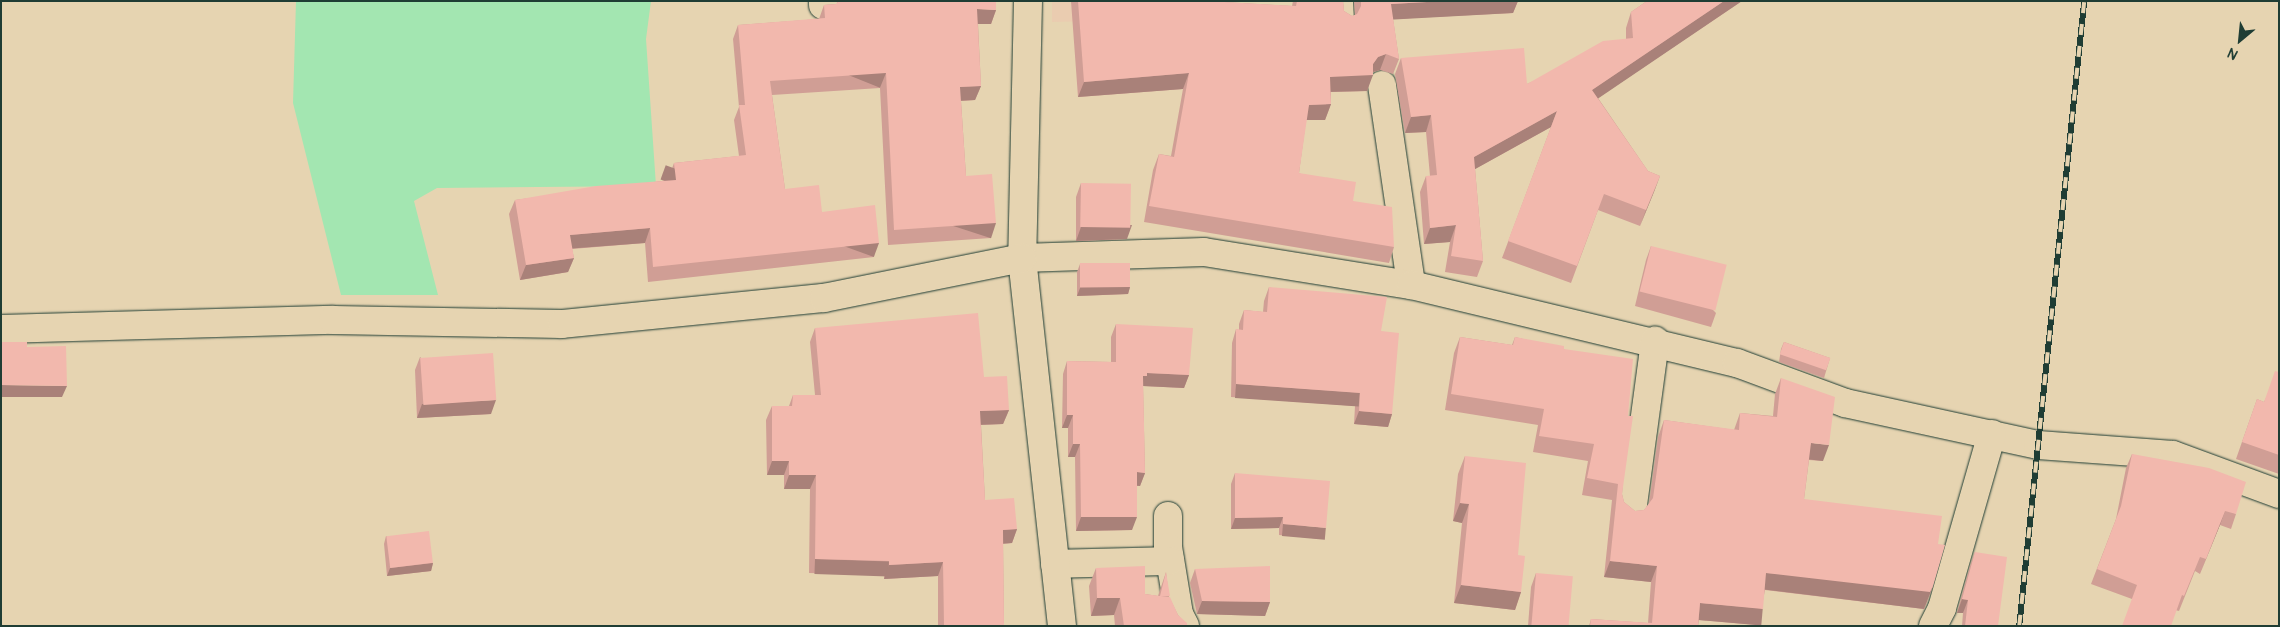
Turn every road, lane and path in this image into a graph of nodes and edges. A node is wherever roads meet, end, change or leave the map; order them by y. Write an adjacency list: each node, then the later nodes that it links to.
1 (1028, 1): 5 (street)
2 (1345, 1): 3 (lane)
3 (1346, 22)
4 (1382, 85): 6 (street)
5 (1022, 258): 6 (street); 7 (street); 14 (street)
6 (1411, 285): 8 (street)
7 (1, 330)
8 (1655, 341): 9 (street); 11 (street)
9 (1992, 434): 10 (street); 17 (street)
10 (2279, 494)
11 (1632, 512)
12 (1168, 516): 13 (street)
13 (1170, 560): 14 (street); 16 (street)
14 (1055, 564): 15 (street)
15 (1062, 626)
16 (1185, 626)
17 (1933, 626)

